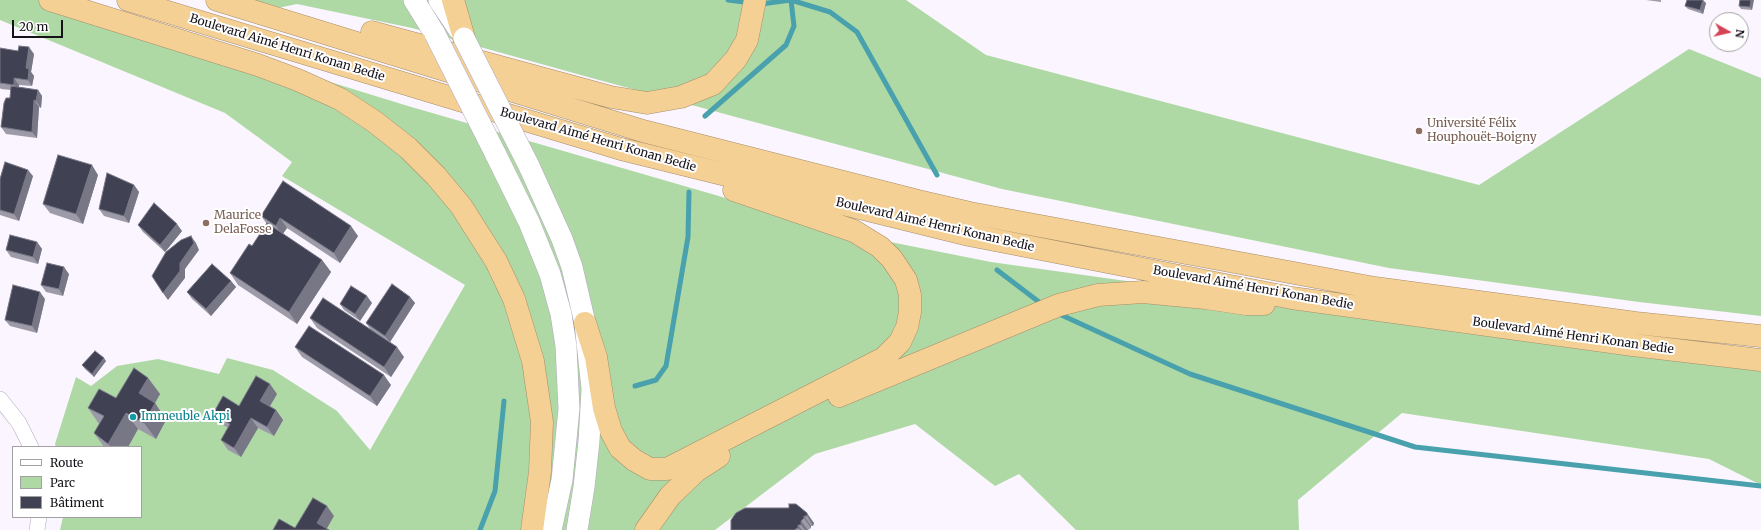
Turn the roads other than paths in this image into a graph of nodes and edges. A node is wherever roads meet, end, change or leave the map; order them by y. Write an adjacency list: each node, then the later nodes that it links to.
1 (50, 0): 19 (highway)
2 (128, 0): 10 (highway, Boulevard Aimé Henri Konan Bedie)
3 (217, 0): 8 (highway, Boulevard Aimé Henri Konan Bedie)
4 (414, 0): 20 (main road, bridge)
5 (439, 0): 9 (main road)
6 (453, 0): 9 (highway)
7 (755, 6): 8 (highway)
8 (267, 15): 13 (highway, Boulevard Aimé Henri Konan Bedie)
9 (464, 38): 12 (main road, bridge)
10 (621, 149): 11 (highway, Boulevard Aimé Henri Konan Bedie); 12 (highway)
11 (1292, 298): 14 (highway, Boulevard Aimé Henri Konan Bedie); 22 (highway)
12 (585, 323): 21 (main road)
13 (1761, 336)
14 (1761, 360)
15 (0, 399): 16 (street)
16 (31, 446)
17 (38, 518): 18 (street)
18 (37, 530)
19 (532, 530)
20 (551, 530)
21 (577, 530)
22 (646, 530)

